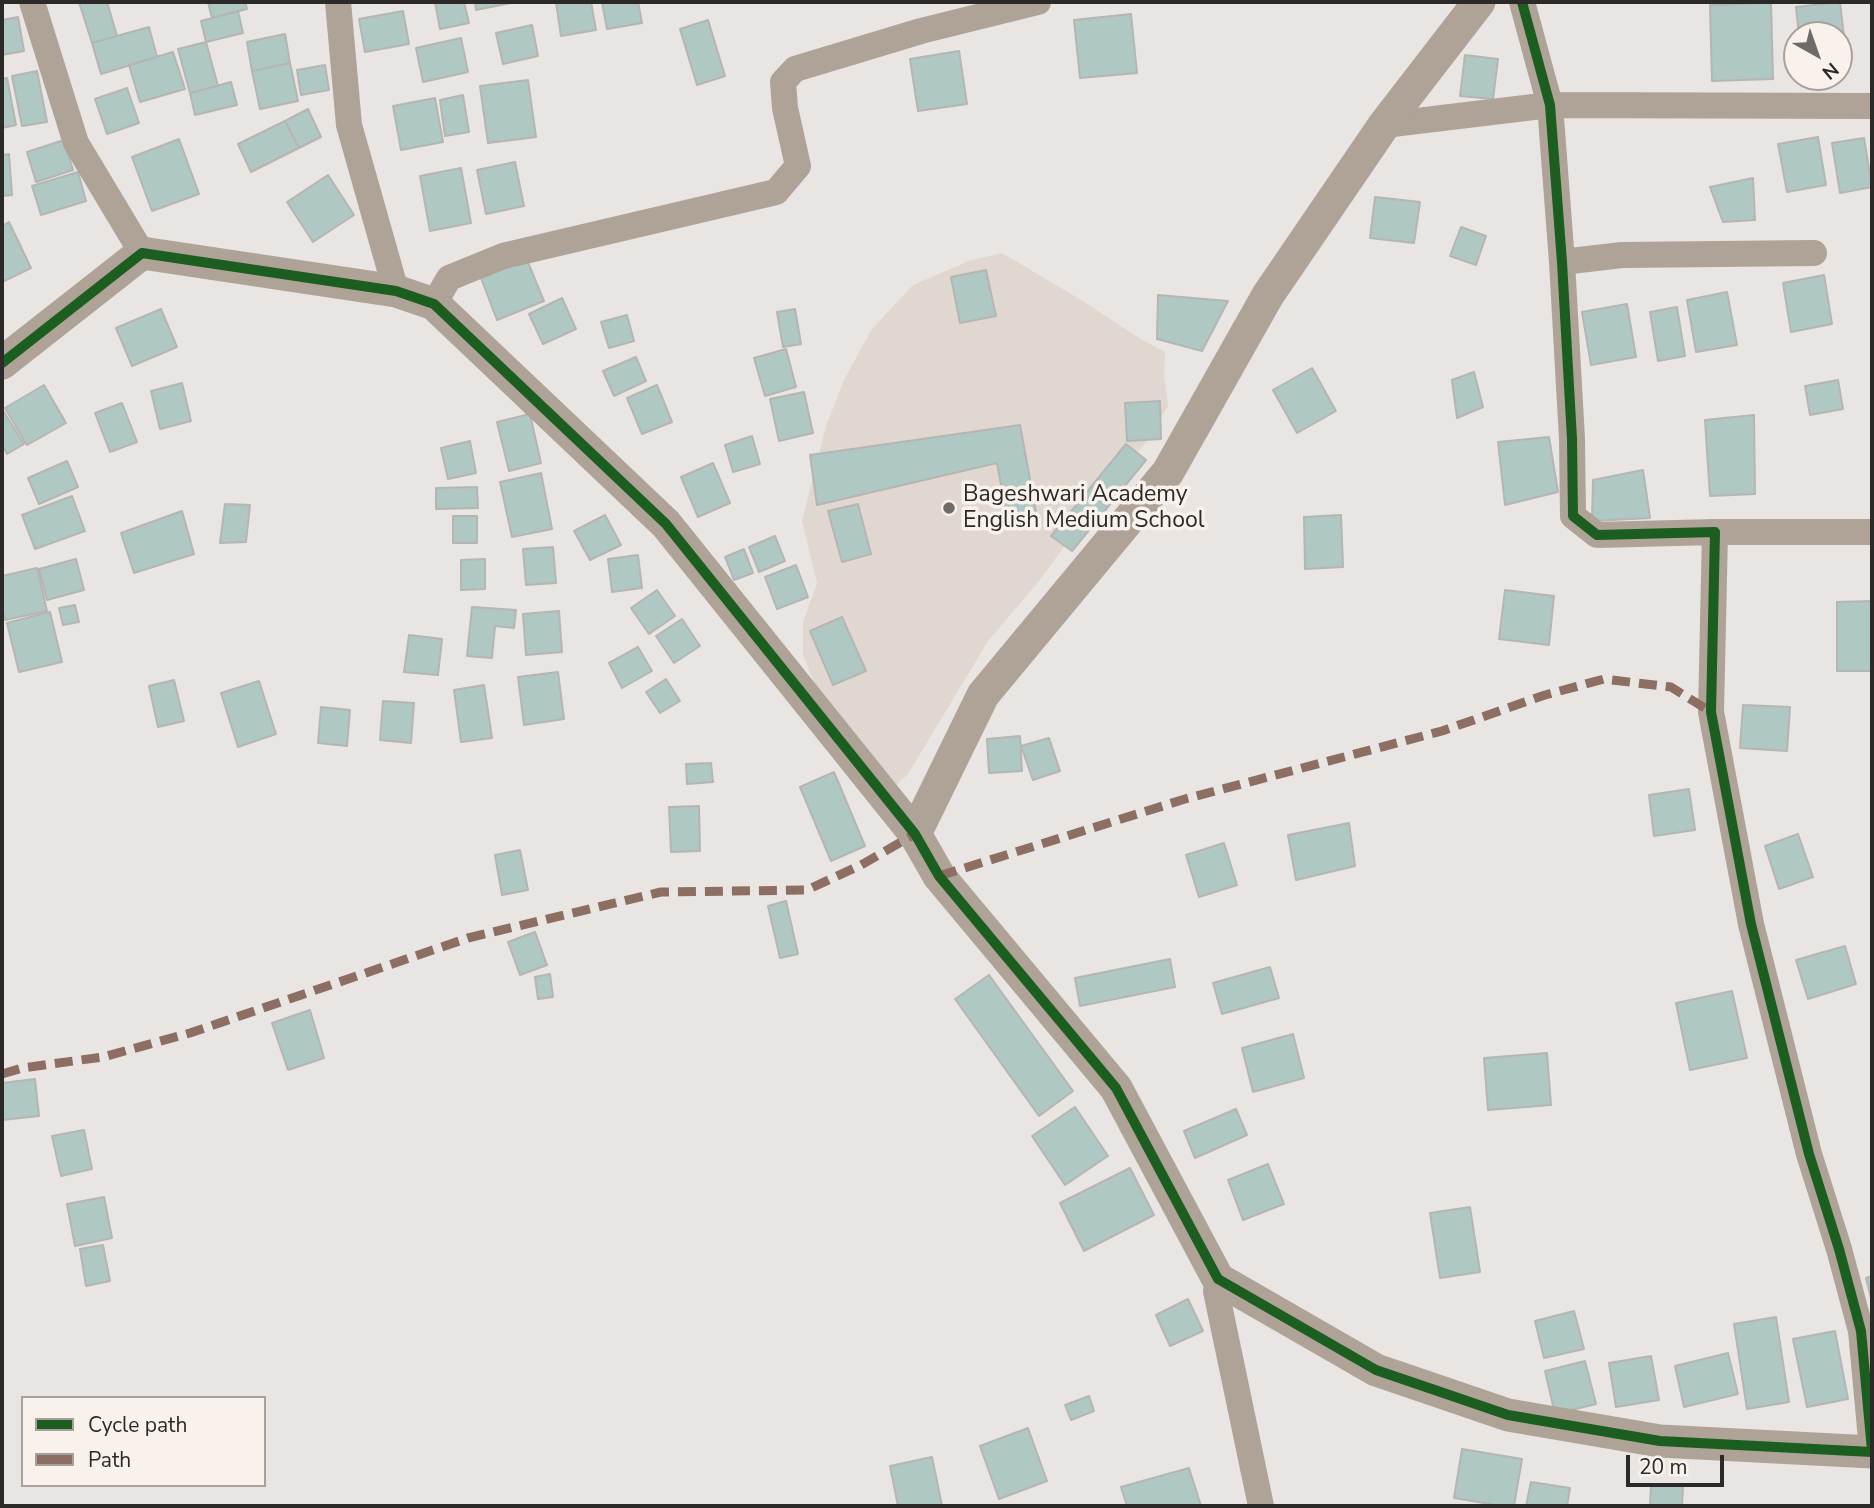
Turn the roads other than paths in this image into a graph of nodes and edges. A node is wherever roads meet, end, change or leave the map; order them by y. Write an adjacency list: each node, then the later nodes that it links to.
1 (32, 2): 9 (street)
2 (338, 2): 12 (street)
3 (1038, 2): 13 (street)
4 (1479, 2): 8 (street)
5 (1522, 2): 6 (street)
6 (1550, 104): 7 (street); 8 (street); 11 (street)
7 (1872, 106)
8 (1384, 125): 17 (street)
9 (142, 253): 12 (street); 14 (street)
10 (1814, 253): 11 (street)
11 (1562, 262): 15 (street)
12 (396, 291): 13 (street)
13 (434, 304): 17 (street)
14 (2, 363)
15 (1714, 532): 16 (street); 19 (street)
16 (1872, 532)
17 (915, 834): 18 (street)
18 (1218, 1279): 19 (street); 20 (street)
19 (1872, 1451)
20 (1261, 1506)

